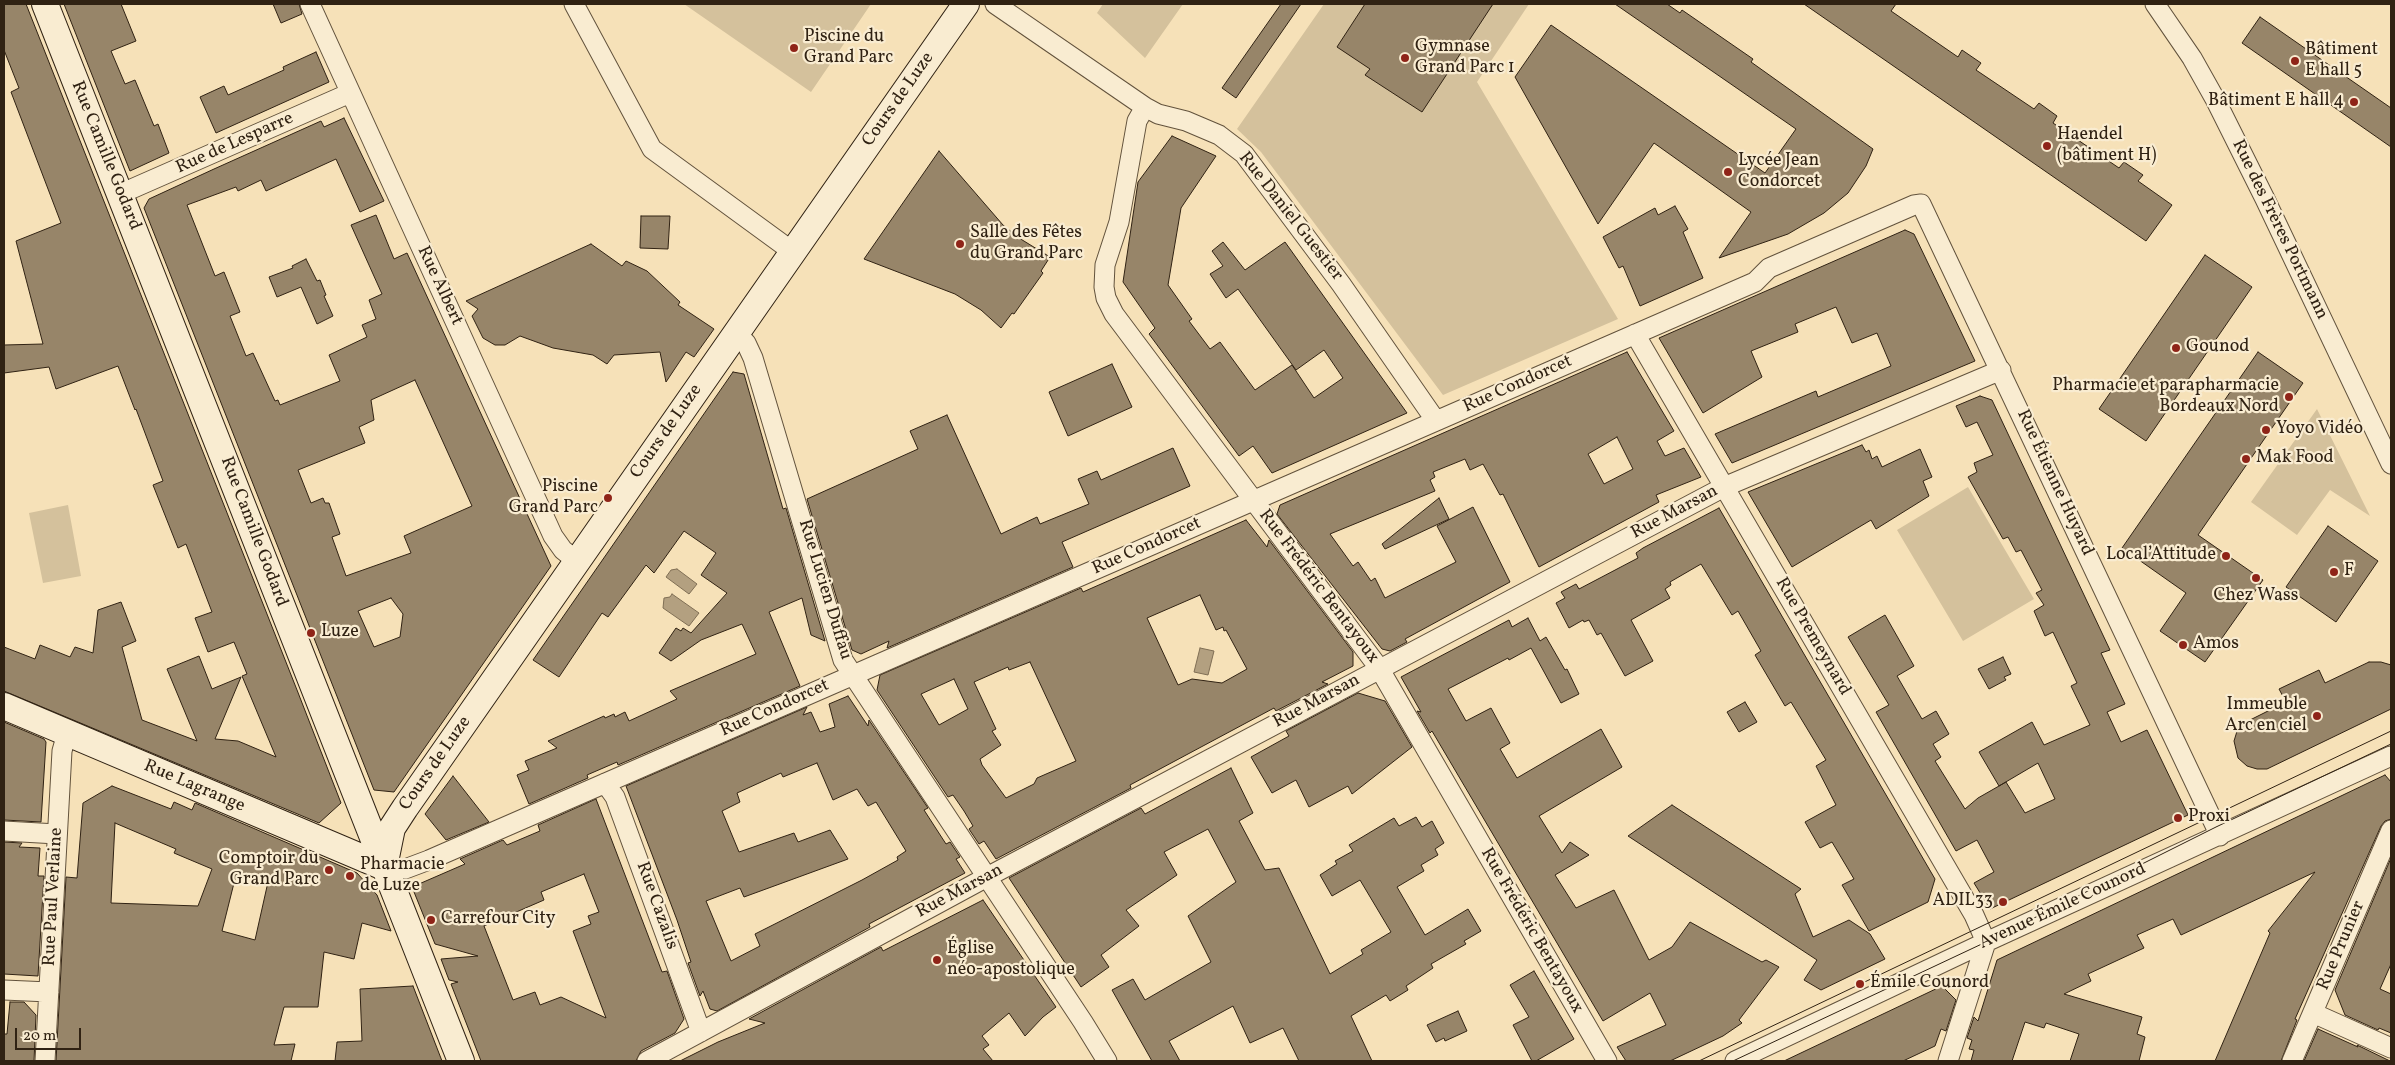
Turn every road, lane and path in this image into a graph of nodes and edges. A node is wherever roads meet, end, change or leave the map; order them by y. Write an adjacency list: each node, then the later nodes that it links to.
1 (45, 4): 9 (street, Rue Camille Godard)
2 (310, 4): 7 (street, Rue Albert)
3 (574, 4): 11 (street)
4 (966, 4): 11 (street, Cours de Luze)
5 (995, 4): 8 (street, Rue Daniel Guestier)
6 (2155, 4): 16 (street, Rue des Frères Portmann)
7 (350, 93): 9 (street, Rue de Lesparre); 19 (street, Rue Albert)
8 (1145, 107): 15 (street, Rue Daniel Guestier); 18 (street, Rue Frédéric Bentayoux)
9 (120, 194): 30 (street, Rue Camille Godard)
10 (1903, 210): 13 (street, Rue Condorcet); 14 (street, Rue Étienne Huyard)
11 (793, 252): 12 (street, Cours de Luze)
12 (737, 333): 19 (street, Cours de Luze); 21 (street, Rue Lucien Duffau)
13 (1635, 334): 15 (street, Rue Condorcet); 17 (street, Rue Premeynard)
14 (2001, 370): 17 (street, Rue Marsan); 29 (street, Rue Étienne Huyard)
15 (1436, 421): 18 (street, Rue Condorcet)
16 (2391, 464)
17 (1724, 487): 20 (street, Rue Marsan); 32 (street, Rue Premeynard)
18 (1254, 500): 20 (street, Rue Frédéric Bentayoux); 21 (street, Rue Condorcet)
19 (577, 561): 30 (street, Cours de Luze)
20 (1380, 668): 31 (street, Rue Marsan); 42 (street, Rue Frédéric Bentayoux)
21 (853, 675): 25 (street, Rue Condorcet); 31 (street, Rue Lucien Duffau)
22 (4, 706): 23 (street, Rue Lagrange)
23 (67, 733): 28 (street, Rue Paul Verlaine); 30 (street, Rue Lagrange)
24 (2391, 756): 29 (street, Avenue Émile Counord)
25 (605, 783): 30 (street, Rue Condorcet); 36 (street, Rue Cazalis)
26 (2391, 830): 35 (street, Rue Prunier)
27 (4, 831): 28 (street)
28 (57, 834): 34 (street, Rue Paul Verlaine)
29 (2220, 836): 32 (street, Avenue Émile Counord)
30 (384, 867): 39 (street, Rue Camille Godard)
31 (987, 877): 36 (street, Rue Marsan); 41 (street, Rue Lucien Duffau)
32 (1986, 942): 43 (street, Avenue Émile Counord); 44 (street)
33 (4, 990): 34 (street)
34 (49, 992): 38 (street, Rue Paul Verlaine)
35 (2313, 1013): 37 (street); 45 (street, Rue Prunier)
36 (701, 1032): 40 (street, Rue Marsan)
37 (2391, 1048)
38 (45, 1061)
39 (461, 1061)
40 (647, 1061)
41 (1106, 1061)
42 (1607, 1061)
43 (1735, 1061)
44 (1948, 1061)
45 (2292, 1061)

